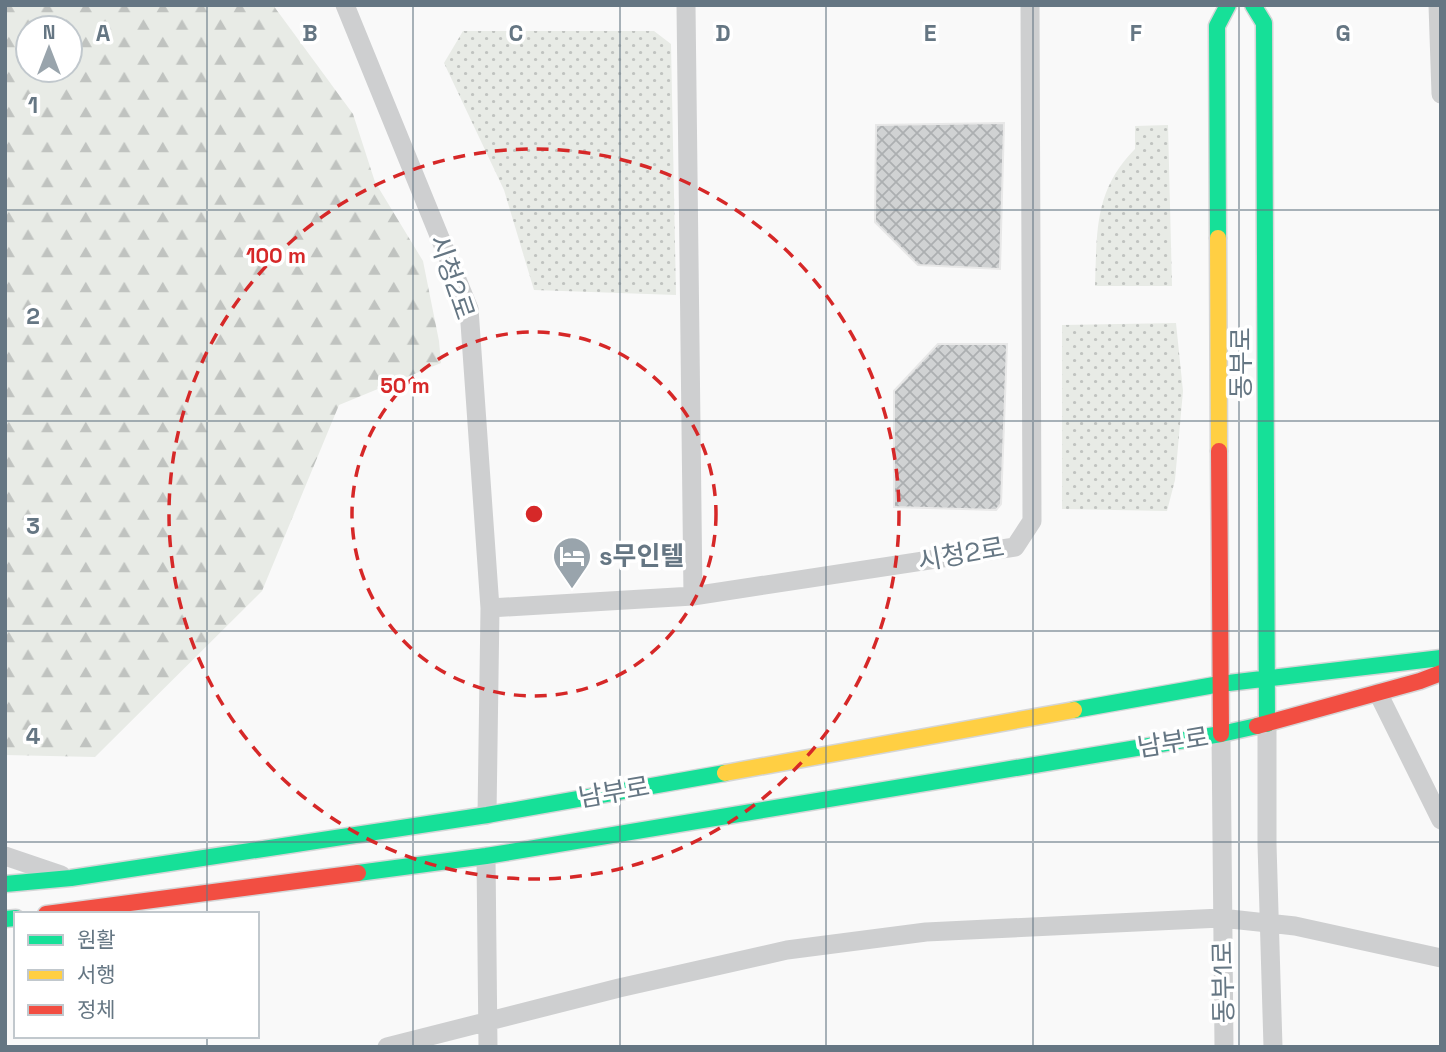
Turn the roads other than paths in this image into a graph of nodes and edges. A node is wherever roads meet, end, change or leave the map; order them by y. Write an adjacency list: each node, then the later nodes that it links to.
1 (345, 5): 9 (street, 시청2로)
2 (687, 5): 8 (street)
3 (1030, 5): 8 (street, 시청2로)
4 (1228, 5): 13 (main road)
5 (1253, 5): 12 (main road, 동부로)
6 (1438, 5): 7 (street)
7 (1441, 94)
8 (692, 596): 9 (street, 시청2로)
9 (491, 608): 18 (street, 시청2로)
10 (1441, 657): 12 (main road, 남부로)
11 (1441, 673): 14 (main road, 남부로)
12 (1266, 678): 13 (main road, 남부로); 15 (main road, 동부로)
13 (1220, 684): 16 (main road); 18 (main road, 남부로)
14 (1378, 693): 15 (main road, 남부로); 17 (street)
15 (1267, 724): 16 (main road, 남부로); 24 (street, 동부1로)
16 (1220, 734): 18 (main road, 남부로); 23 (street, 동부1로)
17 (1441, 821)
18 (486, 834): 20 (main road, 남부로); 22 (main road, 남부로); 26 (street)
19 (5, 856): 20 (street)
20 (71, 878): 21 (main road, 남부로)
21 (5, 884)
22 (57, 912)
23 (1222, 918): 24 (street); 26 (street); 27 (street, 동부1로)
24 (1269, 923): 25 (street); 28 (street, 동부1로)
25 (1441, 958)
26 (488, 1021): 29 (street); 30 (street)
27 (1223, 1039)
28 (1273, 1039)
29 (387, 1047)
30 (488, 1047)

